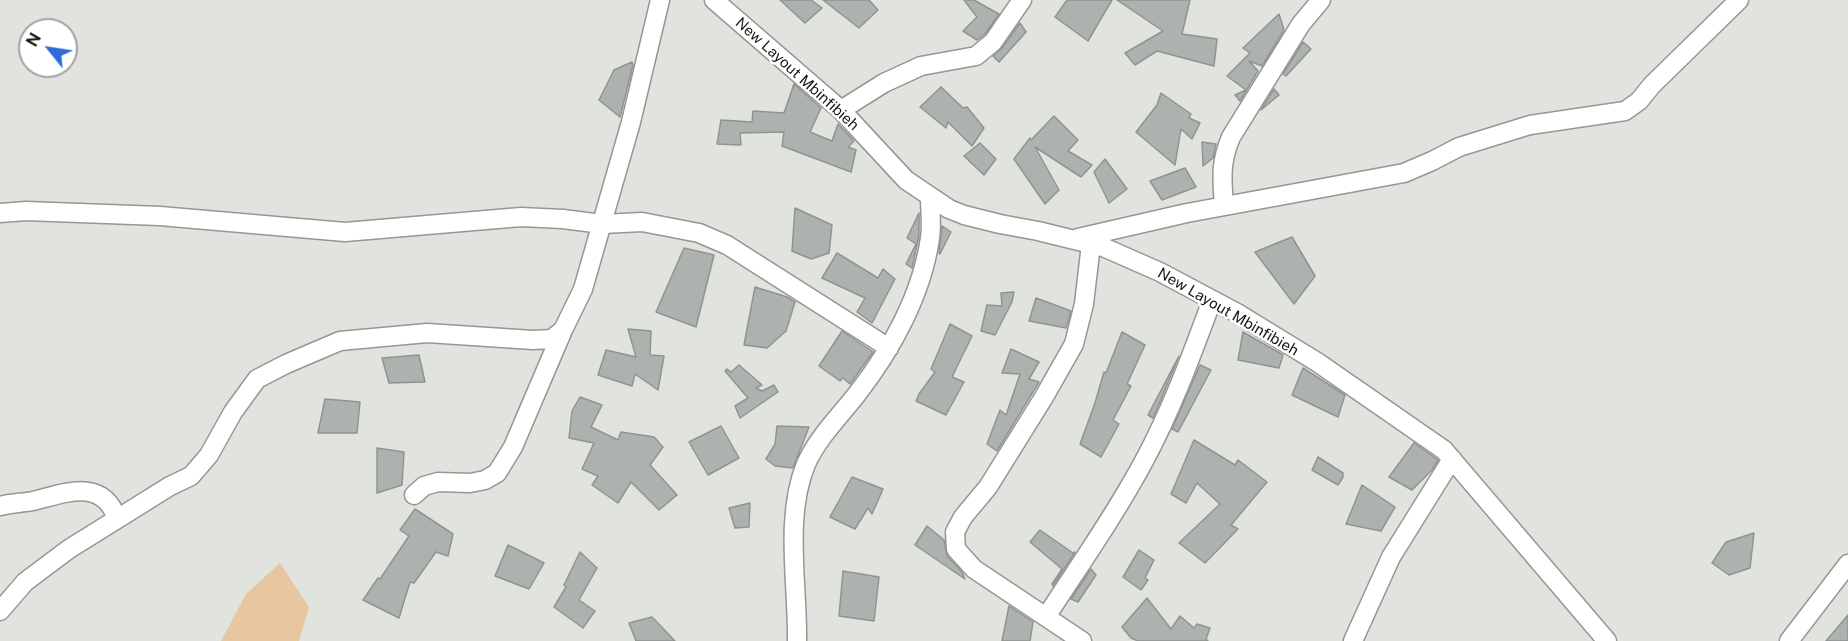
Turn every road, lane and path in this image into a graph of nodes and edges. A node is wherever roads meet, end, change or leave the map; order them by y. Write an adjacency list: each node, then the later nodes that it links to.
1 (660, 0): 10 (street)
2 (714, 0): 6 (street, New Layout Mbinfibieh)
3 (1022, 0): 6 (street)
4 (1321, 0): 8 (street)
5 (1739, 0): 8 (street)
6 (841, 110): 7 (street, New Layout Mbinfibieh)
7 (930, 196): 11 (street, New Layout Mbinfibieh); 14 (street)
8 (1224, 206): 11 (street)
9 (0, 213): 10 (street)
10 (602, 224): 13 (street); 14 (street)
11 (1082, 242): 12 (street, New Layout Mbinfibieh); 21 (street)
12 (1212, 300): 15 (street, New Layout Mbinfibieh); 21 (street)
13 (562, 330): 16 (street); 18 (street)
14 (889, 348): 22 (street)
15 (1452, 459): 24 (street); 25 (street, New Layout Mbinfibieh)
16 (414, 495)
17 (0, 506): 18 (street)
18 (117, 519): 20 (street)
19 (1848, 564): 26 (street)
20 (0, 611)
21 (1046, 617): 23 (street)
22 (797, 641)
23 (1082, 641)
24 (1353, 641)
25 (1608, 641)
26 (1789, 641)

